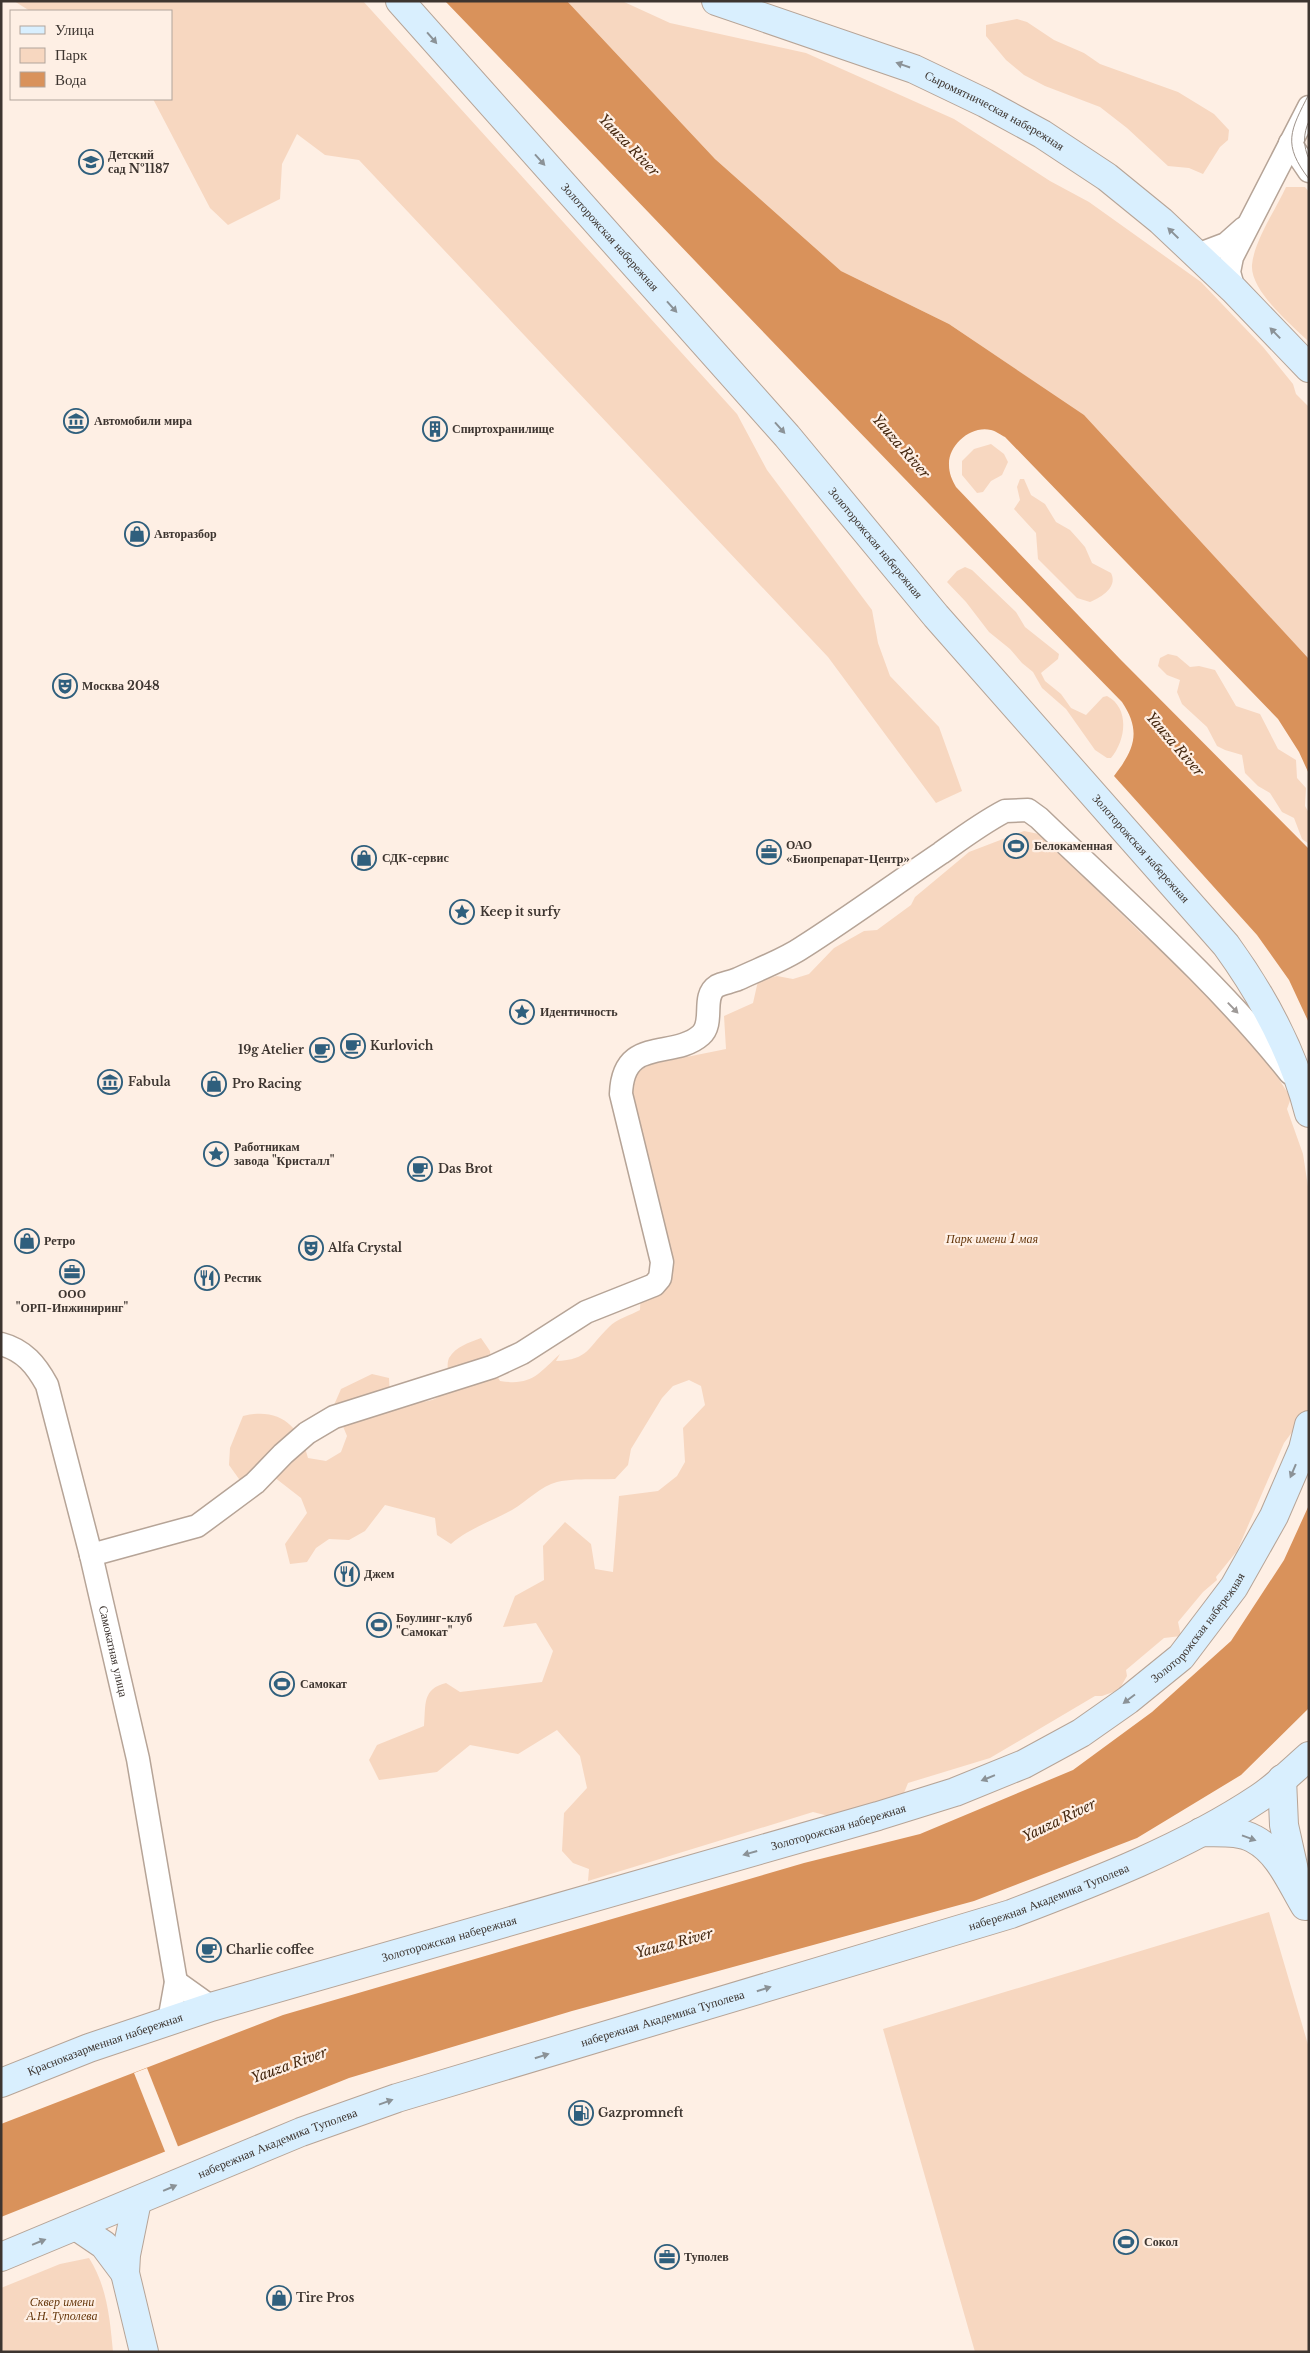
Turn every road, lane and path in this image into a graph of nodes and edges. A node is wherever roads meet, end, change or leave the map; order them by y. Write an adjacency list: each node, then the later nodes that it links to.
1 (400, 1): 10 (main road, Золоторожская набережная, one-way to 10)
2 (716, 1): 7 (main road, Сыромятническая набережная, one-way to 2)
3 (1309, 108): 4 (street)
4 (1290, 143): 5 (street); 6 (street)
5 (1309, 171)
6 (1249, 224): 7 (street); 8 (street)
7 (1197, 256): 8 (main road, Сыромятническая набережная)
8 (1234, 290): 9 (main road, one-way to 8)
9 (1309, 368)
10 (1226, 945): 11 (street); 12 (main road, Золоторожская набережная)
11 (1198, 973): 12 (street, one-way to 12); 15 (street)
12 (1306, 1100)
13 (1, 1344): 15 (street, Самокатная улица)
14 (1309, 1425): 21 (main road, Золоторожская набережная, one-way to 21)
15 (91, 1555): 20 (street, Самокатная улица)
16 (1309, 1756): 17 (main road, набережная Академика Туполева)
17 (1282, 1779): 18 (main road, набережная Академика Туполева); 19 (main road)
18 (1201, 1832): 19 (main road, one-way to 19); 24 (main road, набережная Академика Туполева, one-way to 18)
19 (1307, 1911)
20 (176, 1982): 21 (street); 22 (street, Самокатная улица)
21 (211, 2007): 22 (main road, Красноказарменная набережная)
22 (169, 2021): 23 (main road, Красноказарменная набережная)
23 (1, 2083)
24 (137, 2201): 25 (main road, набережная Академика Туполева); 27 (main road)
25 (76, 2226): 26 (main road, набережная Академика Туполева, one-way to 25); 27 (main road)
26 (1, 2257)
27 (125, 2273): 28 (main road)
28 (144, 2352)

